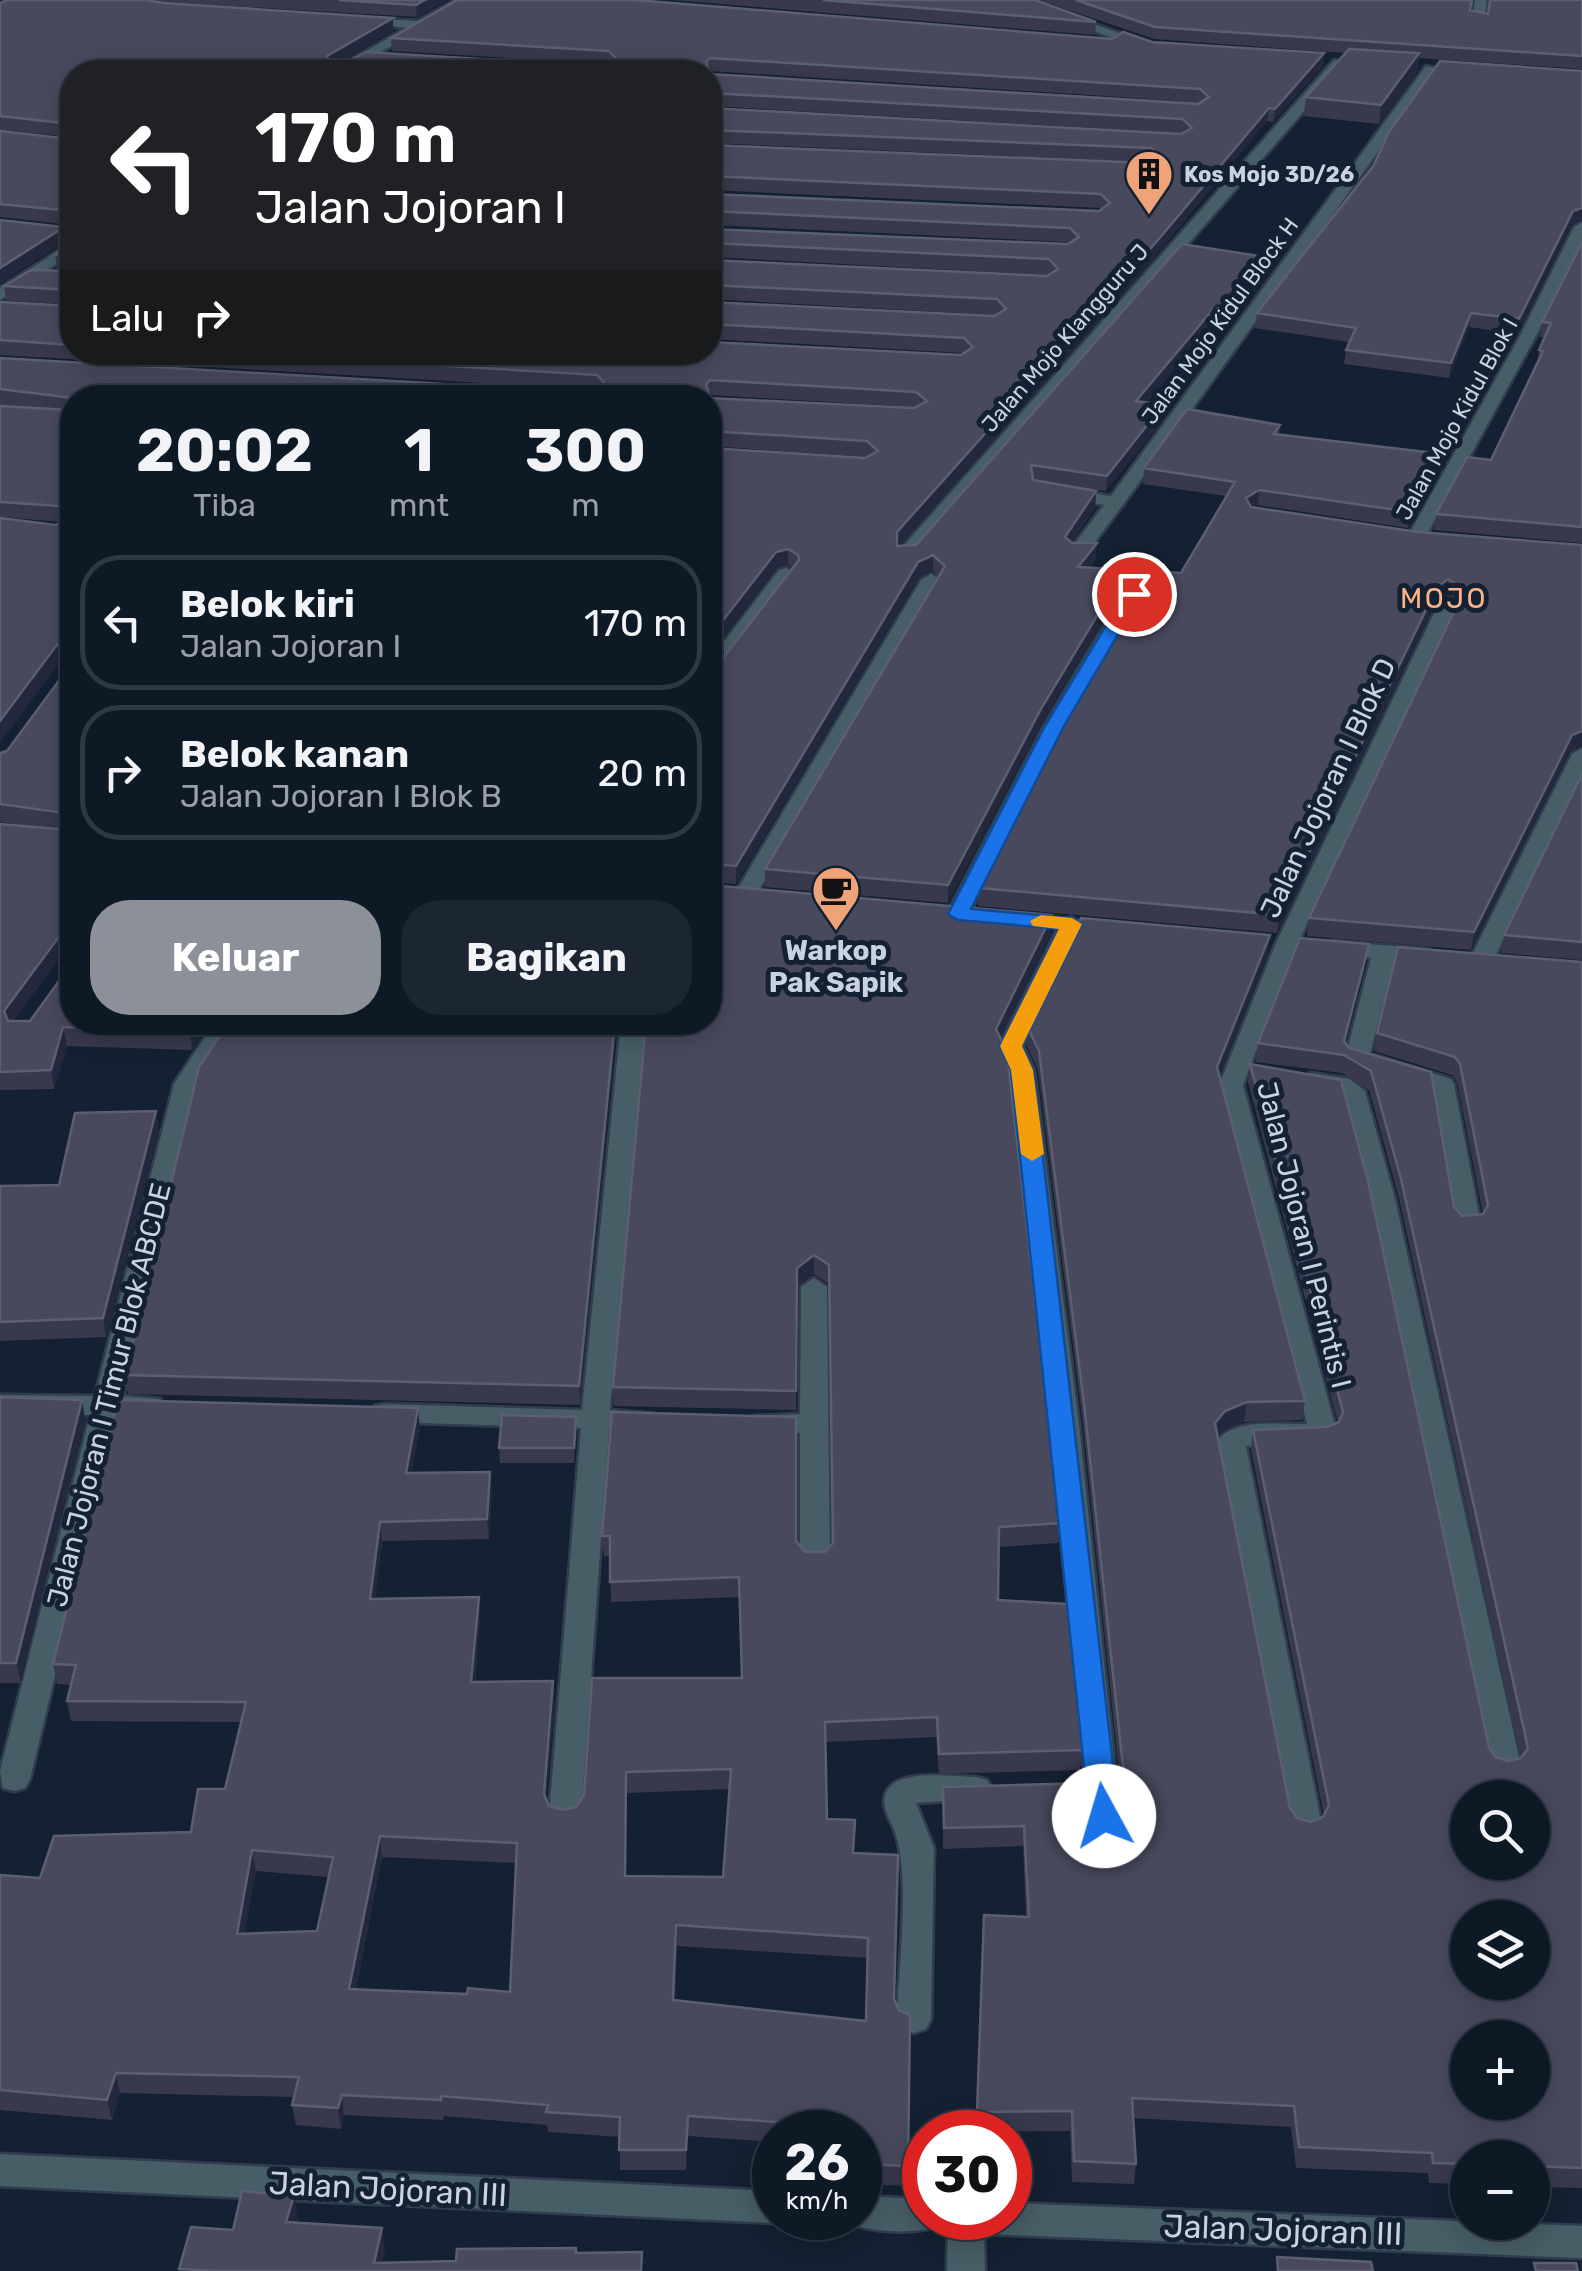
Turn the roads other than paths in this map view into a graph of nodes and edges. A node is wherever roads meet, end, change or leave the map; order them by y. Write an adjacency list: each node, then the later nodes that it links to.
1 (466, 0): 6 (street)
2 (1015, 0): 7 (street)
3 (1481, 0): 5 (street)
4 (345, 20): 6 (street)
5 (1479, 20)
6 (416, 26): 10 (street)
7 (1104, 30): 8 (street); 8 (street)
8 (1151, 46): 9 (street)
9 (1170, 48)
10 (364, 57): 11 (street); 12 (street)
11 (386, 58)
12 (359, 60)
13 (1320, 61): 14 (street)
14 (1339, 63): 15 (street); 30 (street, Jalan Mojo Klangguru J)
15 (1358, 64)
16 (1413, 68): 17 (street)
17 (1431, 69): 18 (street); 27 (street, Jalan Mojo Kidul Block H)
18 (1450, 70)
19 (1582, 227): 28 (street, Jalan Mojo Kidul Blok I)
20 (54, 231): 21 (street)
21 (60, 232)
22 (60, 255): 23 (street)
23 (29, 276): 24 (street); 25 (street)
24 (54, 277)
25 (0, 295)
26 (1038, 488): 27 (street)
27 (1116, 502): 29 (street, Jalan Mojo Kidul Block H)
28 (1415, 537)
29 (1078, 551)
30 (906, 554)
31 (786, 574): 35 (street)
32 (931, 580): 37 (street)
33 (1134, 594): 38 (street)
34 (1448, 605): 40 (street, Jalan Jojoran I Blok D)
35 (722, 657)
36 (1582, 754): 42 (street)
37 (745, 895)
38 (990, 917)
39 (1068, 924): 60 (street)
40 (1278, 943): 41 (street); 46 (street, Jalan Jojoran I Perintis I)
41 (1384, 952): 42 (street); 47 (street)
42 (1481, 960): 43 (street)
43 (1514, 964)
44 (218, 1035): 50 (street, Jalan Jojoran I Timur Blok ABCDE)
45 (632, 1035): 53 (street)
46 (1237, 1070): 58 (street); 63 (street, Jalan Jojoran I Perintis I)
47 (1468, 1225)
48 (814, 1287): 56 (street)
49 (0, 1404): 50 (street)
50 (108, 1404): 51 (street); 59 (street, Jalan Jojoran I Timur Blok ABCDE)
51 (184, 1406)
52 (357, 1412): 53 (street)
53 (596, 1421): 54 (street); 62 (street)
54 (674, 1422)
55 (743, 1423): 56 (street)
56 (813, 1424): 57 (street)
57 (815, 1561)
58 (1505, 1766)
59 (14, 1779)
60 (1061, 1787)
61 (1002, 1788): 64 (street)
62 (565, 1815)
63 (1306, 1826)
64 (914, 2019)
65 (0, 2170): 66 (street, Jalan Jojoran III)
66 (752, 2207)
67 (1032, 2220): 69 (street, Jalan Jojoran III)
68 (966, 2240): 70 (street)
69 (1582, 2242)
70 (966, 2271)

